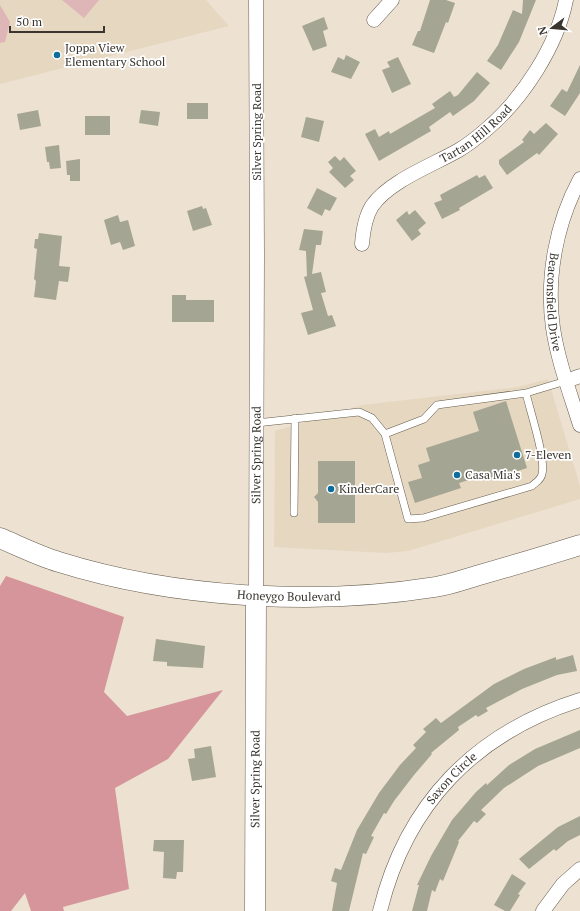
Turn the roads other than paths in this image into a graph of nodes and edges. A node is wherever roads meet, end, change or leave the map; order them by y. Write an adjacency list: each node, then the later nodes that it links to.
1 (256, 0): 11 (street, Silver Spring Road)
2 (392, 0): 4 (street)
3 (566, 0): 6 (street, Tartan Hill Road)
4 (374, 20)
5 (580, 179): 8 (street, Beaconsfield Drive)
6 (362, 244)
7 (580, 376): 8 (street)
8 (572, 388): 9 (lane); 12 (street, Beaconsfield Drive)
9 (526, 393): 13 (lane); 13 (lane)
10 (295, 418): 11 (lane); 13 (lane); 14 (lane)
11 (256, 423): 17 (street, Silver Spring Road)
12 (580, 425)
13 (385, 434)
14 (294, 513)
15 (0, 538): 17 (main road, Honeygo Boulevard)
16 (580, 545): 17 (main road, Honeygo Boulevard)
17 (256, 595): 20 (main road, Silver Spring Road)
18 (580, 700): 21 (street, Saxon Circle)
19 (580, 869): 22 (street)
20 (255, 911)
21 (380, 911)
22 (543, 911)

